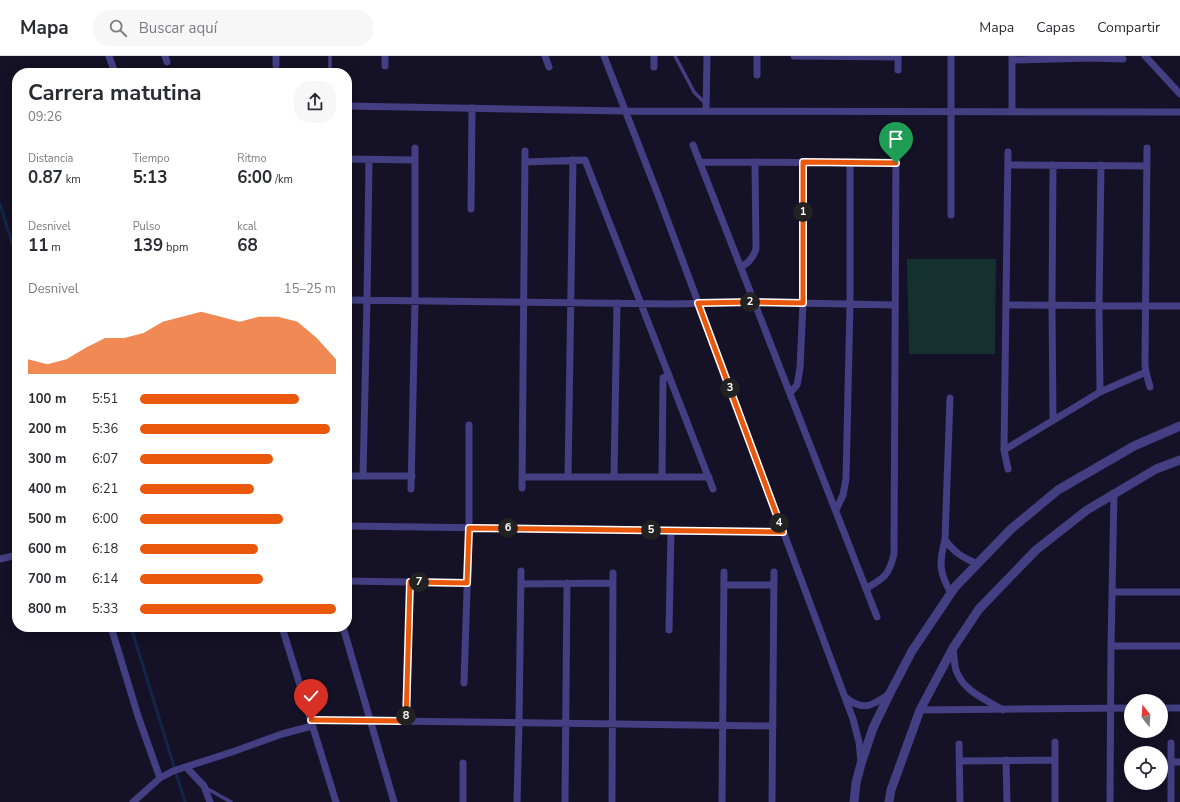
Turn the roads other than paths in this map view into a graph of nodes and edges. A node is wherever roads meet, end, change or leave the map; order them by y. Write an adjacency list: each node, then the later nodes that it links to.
1 (110, 56): 24 (street)
2 (276, 56): 20 (street)
3 (330, 56): 25 (lane)
4 (385, 56): 21 (street)
5 (545, 56): 22 (street)
6 (604, 56): 32 (street)
7 (654, 56): 23 (street)
8 (675, 56): 30 (lane)
9 (707, 56): 30 (street)
10 (757, 56): 27 (street)
11 (794, 56): 12 (street)
12 (804, 56): 13 (street)
13 (850, 56): 16 (street)
14 (951, 56): 33 (street)
15 (1145, 56): 28 (street)
16 (898, 57): 26 (street)
17 (1092, 57): 18 (street); 19 (street)
18 (1012, 58): 34 (street)
19 (1123, 59)
20 (276, 65)
21 (385, 66)
22 (549, 67)
23 (654, 67)
24 (114, 68)
25 (330, 68)
26 (898, 70)
27 (757, 75)
28 (1180, 94)
29 (352, 106): 31 (street)
30 (706, 107): 32 (street); 33 (street)
31 (472, 108): 32 (street); 56 (street)
32 (625, 111): 66 (street)
33 (951, 112): 34 (street); 57 (street)
34 (1012, 112): 35 (street)
35 (1180, 112)
36 (693, 145): 47 (street)
37 (415, 148): 44 (street)
38 (1147, 148): 55 (street)
39 (525, 151): 46 (street)
40 (896, 152): 51 (street)
41 (1008, 152): 52 (street)
42 (352, 159): 43 (street)
43 (369, 160): 44 (street); 60 (street)
44 (415, 160): 61 (street)
45 (573, 160): 46 (street); 64 (street); 68 (street)
46 (525, 162): 62 (street)
47 (700, 162): 48 (street); 58 (street)
48 (755, 162): 49 (street); 58 (street)
49 (803, 162): 50 (street); 67 (street)
50 (850, 163): 51 (street); 69 (street)
51 (896, 163): 70 (street)
52 (1008, 165): 53 (street); 71 (street)
53 (1053, 165): 54 (street); 72 (street)
54 (1101, 165): 55 (street); 73 (street)
55 (1147, 166): 74 (street)
56 (471, 209)
57 (951, 215)
58 (741, 267): 63 (street)
59 (352, 300): 60 (street)
60 (367, 300): 61 (street); 89 (street)
61 (415, 301): 62 (street); 90 (street)
62 (524, 302): 64 (street); 91 (street)
63 (754, 302): 66 (street); 67 (street); 80 (street)
64 (571, 303): 65 (street); 92 (street)
65 (617, 303): 68 (street); 93 (street)
66 (698, 303): 68 (street); 104 (street)
67 (803, 303): 69 (street); 80 (street)
68 (641, 304): 77 (street)
69 (850, 304): 70 (street); 100 (street)
70 (895, 305): 121 (street)
71 (1006, 305): 72 (street); 85 (street)
72 (1052, 305): 73 (street); 82 (street)
73 (1099, 306): 74 (street); 79 (street)
74 (1146, 306): 75 (street); 76 (street)
75 (1180, 306)
76 (1146, 372): 78 (street); 79 (street)
77 (669, 375): 94 (street); 95 (street)
78 (1150, 387)
79 (1100, 392): 82 (street)
80 (790, 393): 100 (street)
81 (950, 398): 105 (street)
82 (1053, 420): 85 (street)
83 (469, 425): 102 (street)
84 (1180, 426): 108 (street)
85 (1004, 450): 87 (street)
86 (1180, 460): 99 (street)
87 (1008, 469)
88 (352, 476): 89 (street)
89 (363, 476): 90 (street)
90 (412, 476): 97 (street)
91 (522, 477): 92 (street); 96 (street)
92 (568, 477): 93 (street)
93 (614, 477): 94 (street)
94 (662, 477): 95 (street)
95 (709, 477): 98 (street)
96 (522, 488)
97 (411, 489)
98 (713, 489)
99 (1114, 493): 122 (street); 132 (street)
100 (836, 510): 121 (street)
101 (352, 526): 102 (street)
102 (469, 528): 103 (street); 115 (street)
103 (671, 531): 104 (street); 126 (street)
104 (783, 532): 135 (street)
105 (945, 540): 108 (street); 124 (street)
106 (12, 556): 107 (street)
107 (0, 559)
108 (977, 564): 124 (street)
109 (521, 571): 118 (street)
110 (724, 572): 119 (street)
111 (774, 572): 120 (street)
112 (613, 573): 117 (street)
113 (352, 581): 114 (street)
114 (410, 582): 115 (street); 143 (street)
115 (467, 583): 133 (street)
116 (567, 583): 117 (street); 118 (street); 146 (street)
117 (613, 583): 147 (street)
118 (521, 584): 144 (street)
119 (724, 585): 120 (street); 148 (street)
120 (774, 585): 149 (street)
121 (867, 588): 125 (street)
122 (1112, 592): 123 (street); 130 (street)
123 (1180, 592)
124 (951, 593): 134 (street)
125 (877, 617)
126 (669, 630)
127 (113, 632): 161 (street)
128 (284, 632): 145 (street)
129 (344, 632): 142 (street)
130 (1111, 646): 131 (street); 136 (street)
131 (1180, 646)
132 (953, 648): 140 (street); 141 (street)
133 (464, 684)
134 (890, 693): 135 (street); 159 (street)
135 (845, 697): 159 (street)
136 (1111, 708): 137 (street); 141 (street); 179 (street)
137 (1124, 708)
138 (1168, 708): 139 (street)
139 (1180, 708)
140 (920, 710): 141 (street); 175 (street)
141 (1003, 710)
142 (369, 721): 143 (street); 145 (street); 167 (street)
143 (406, 721): 144 (street)
144 (520, 722): 146 (street); 169 (street)
145 (311, 723): 160 (street); 166 (street)
146 (565, 723): 147 (street); 170 (street)
147 (612, 723): 148 (street); 171 (street)
148 (723, 726): 149 (street); 172 (street)
149 (773, 726): 173 (street)
150 (1055, 742): 154 (street)
151 (958, 744): 155 (street)
152 (1172, 744): 156 (street)
153 (1006, 760): 154 (street); 155 (street); 177 (street)
154 (1055, 760): 178 (street)
155 (960, 761): 176 (street)
156 (1171, 762): 157 (street); 180 (street)
157 (1180, 762)
158 (463, 763): 168 (street)
159 (861, 764): 174 (street)
160 (186, 767): 161 (street); 162 (street)
161 (160, 778): 163 (street)
162 (204, 786): 164 (street); 165 (lane)
163 (133, 802)
164 (210, 802)
165 (231, 802)
166 (336, 802)
167 (394, 802)
168 (463, 802)
169 (517, 802)
170 (565, 802)
171 (612, 802)
172 (722, 802)
173 (772, 802)
174 (854, 802)
175 (889, 802)
176 (960, 802)
177 (1007, 802)
178 (1055, 802)
179 (1110, 802)
180 (1171, 802)

